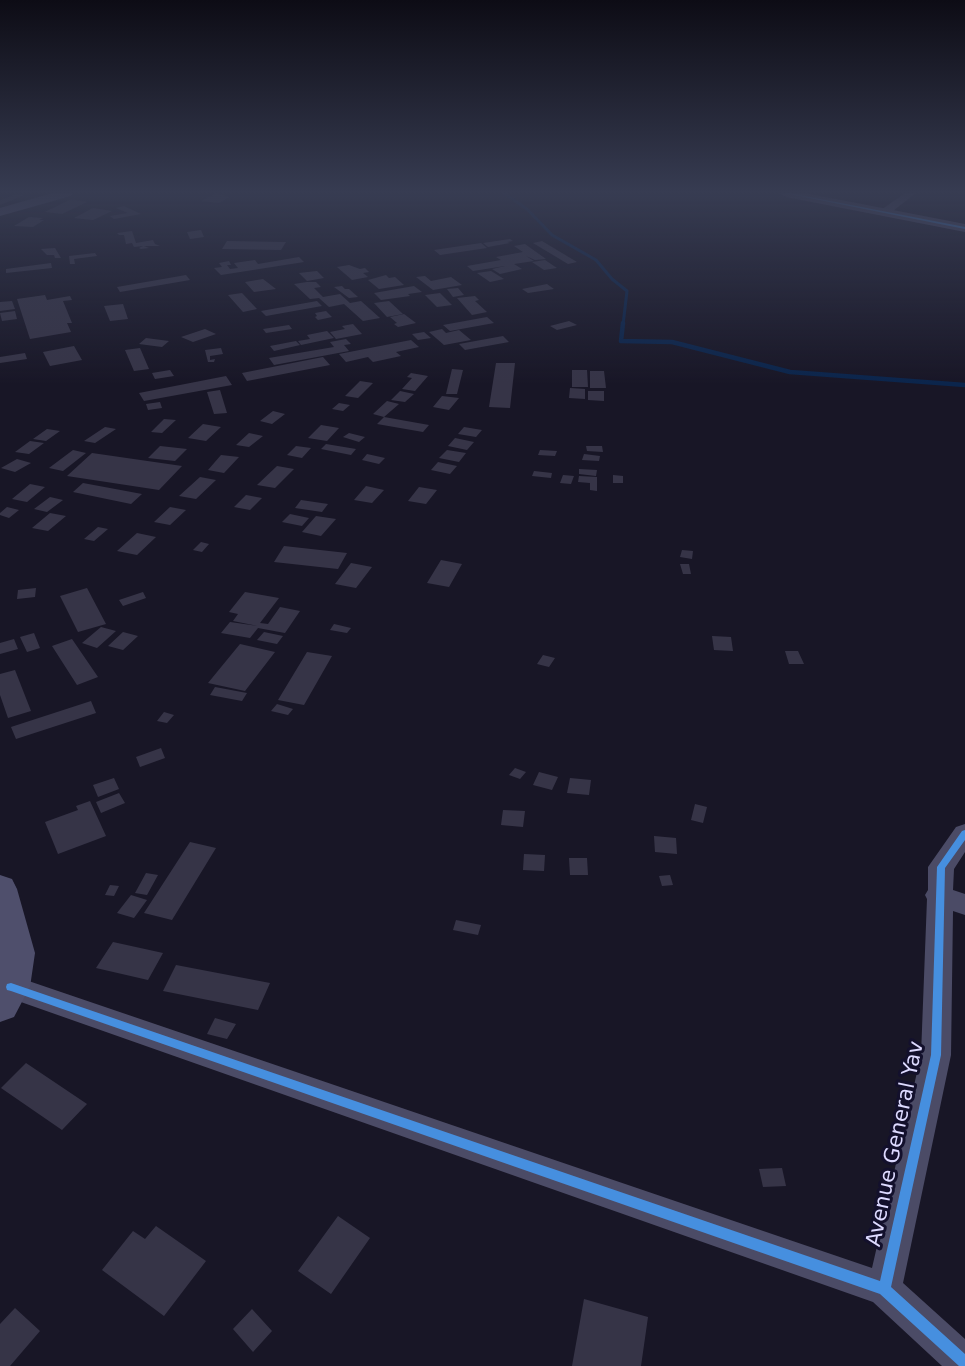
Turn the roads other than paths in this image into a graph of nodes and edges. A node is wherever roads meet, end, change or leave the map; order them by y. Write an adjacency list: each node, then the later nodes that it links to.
1 (965, 833): 3 (street, Avenue General Yav)
2 (0, 889): 4 (street)
3 (952, 900): 5 (street, Avenue General Yav)
4 (5, 996): 5 (street)
5 (884, 1288): 6 (street)
6 (960, 1362)

